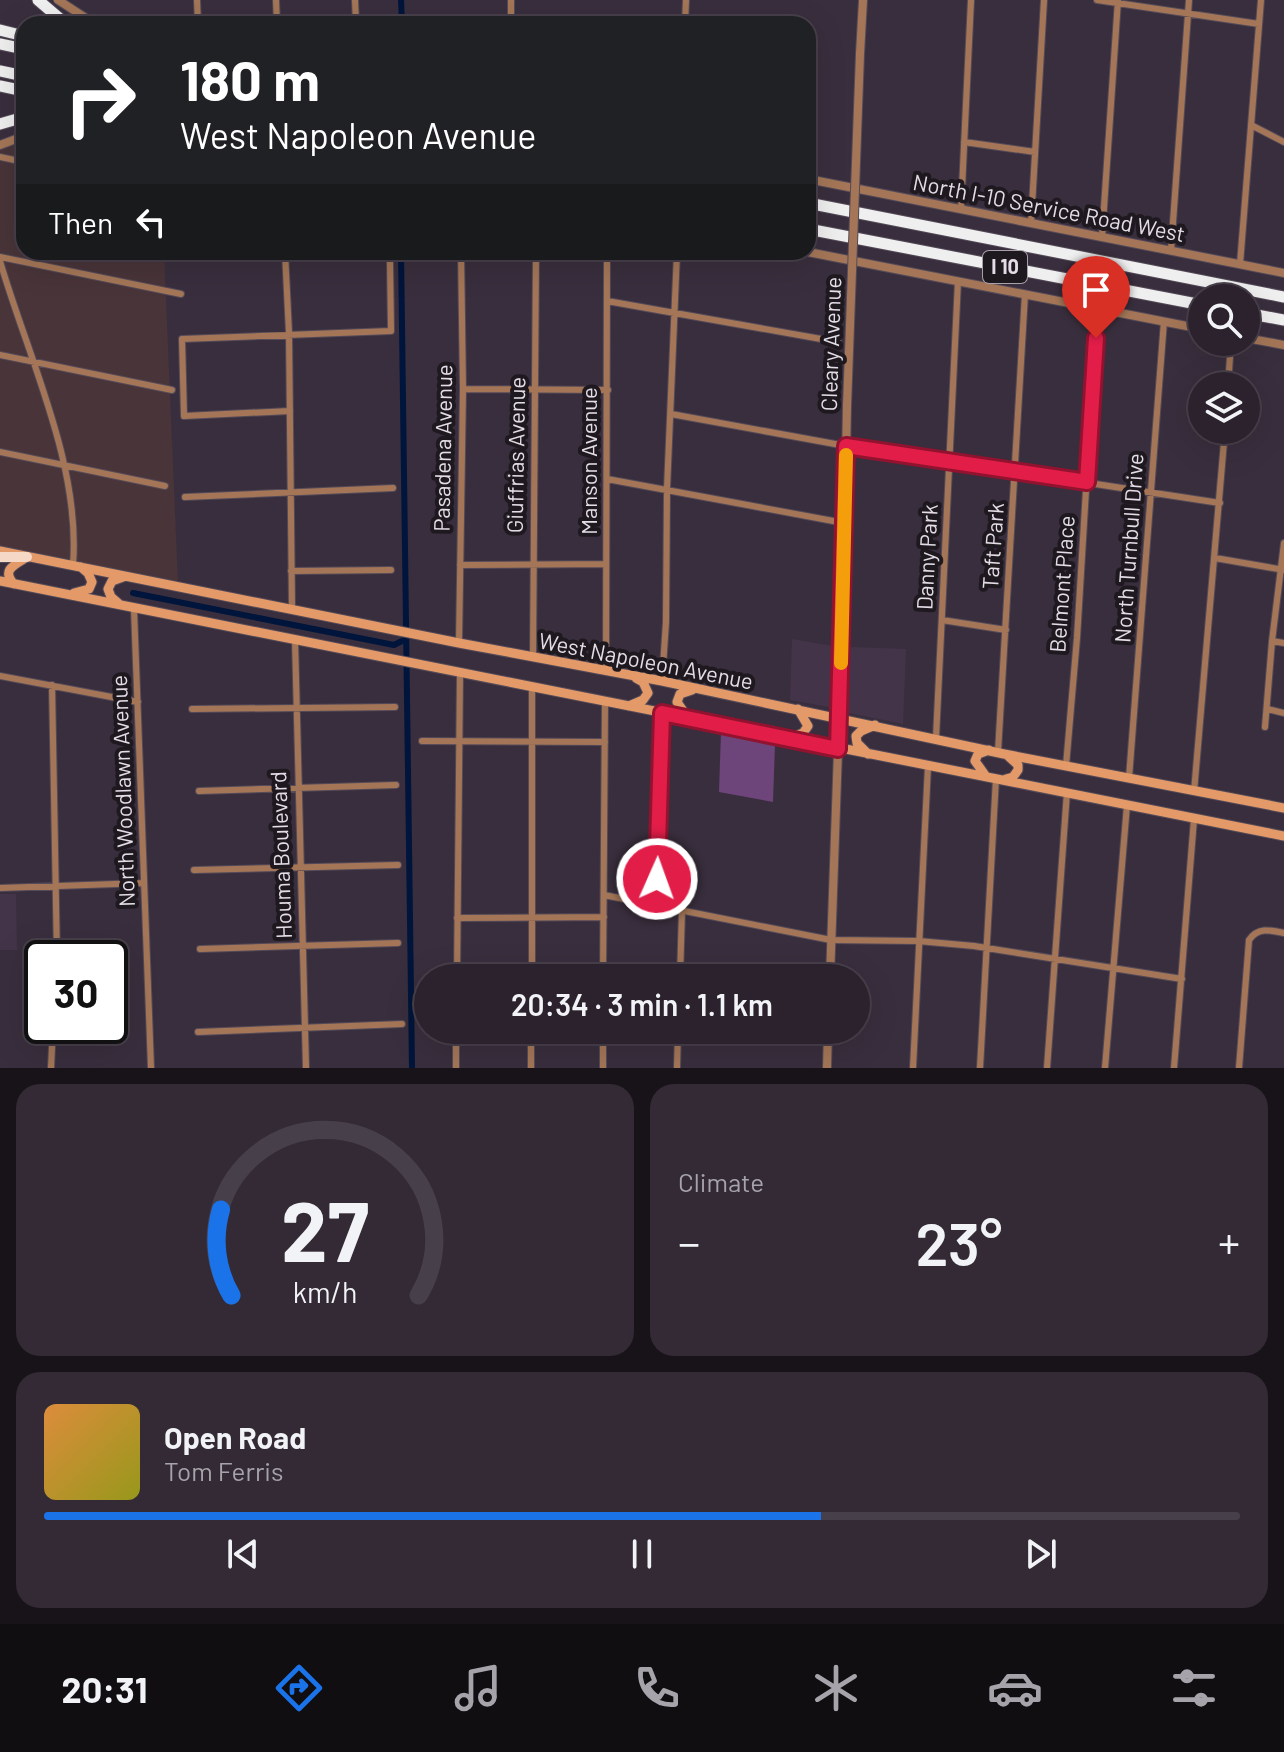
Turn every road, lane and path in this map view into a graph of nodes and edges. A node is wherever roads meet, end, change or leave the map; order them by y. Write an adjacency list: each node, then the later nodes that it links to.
1 (38, 0): 11 (highway)
2 (58, 0): 12 (street)
3 (863, 0): 60 (street, Cleary Avenue, bridge)
4 (971, 0): 15 (street)
5 (1044, 0): 17 (street)
6 (1097, 0): 9 (street)
7 (1189, 0): 10 (street)
8 (1261, 0): 13 (street)
9 (1118, 2): 10 (street); 23 (street)
10 (1188, 13): 13 (street); 24 (street)
11 (57, 16)
12 (83, 16)
13 (1259, 24): 14 (street)
14 (1251, 125): 16 (street); 33 (street)
15 (964, 142): 17 (street); 20 (street)
16 (1284, 142)
17 (1035, 152): 21 (street)
18 (816, 181): 20 (street, North I-10 Service Road West)
19 (816, 205): 38 (highway, I 10)
20 (961, 209): 21 (street, North I-10 Service Road West)
21 (1031, 223): 23 (street, North I-10 Service Road West)
22 (816, 231): 40 (highway, I 10)
23 (1102, 237): 24 (street, North I-10 Service Road West)
24 (1171, 250): 33 (street, North I-10 Service Road West)
25 (816, 254): 35 (street)
26 (0, 259): 36 (street); 52 (street)
27 (285, 260): 47 (street)
28 (389, 260): 47 (street)
29 (461, 260): 53 (street, Pasadena Avenue)
30 (536, 260): 54 (street, Giuffrias Avenue)
31 (607, 260): 39 (street, Manson Avenue)
32 (677, 260): 42 (street)
33 (1240, 264): 34 (street, North I-10 Service Road West)
34 (1284, 273)
35 (958, 281): 37 (street); 62 (street, Danny Park)
36 (181, 294)
37 (1025, 294): 41 (street); 64 (street, Taft Park)
38 (1284, 297)
39 (607, 301): 42 (street); 56 (street, Manson Avenue)
40 (1188, 302)
41 (1097, 309): 45 (street); 66 (street, Belmont Place)
42 (675, 312): 49 (street); 58 (street)
43 (1260, 316): 44 (highway)
44 (1284, 320)
45 (1164, 321): 46 (street); 70 (street, North Turnbull Drive)
46 (1188, 326)
47 (289, 333): 57 (street); 57 (street)
48 (1260, 341): 50 (street)
49 (838, 342)
50 (1284, 345)
51 (0, 355): 52 (street)
52 (32, 361): 55 (street); 63 (street)
53 (463, 389): 54 (street); 82 (street, Pasadena Avenue)
54 (535, 389): 56 (street); 80 (street, Giuffrias Avenue)
55 (172, 390)
56 (608, 390): 65 (street, Manson Avenue)
57 (290, 411): 71 (street)
58 (671, 414): 60 (street); 69 (street)
59 (1224, 444): 73 (street)
60 (846, 446): 62 (street); 74 (street, Cleary Avenue)
61 (0, 452): 63 (street)
62 (950, 461): 64 (street); 94 (street, Danny Park)
63 (65, 466): 67 (street); 83 (street)
64 (1016, 471): 66 (street); 95 (street, Taft Park)
65 (607, 479): 69 (street); 81 (street, Manson Avenue)
66 (1087, 482): 70 (street); 133 (street, Belmont Place)
67 (165, 486)
68 (393, 488): 71 (street)
69 (667, 489): 74 (street); 105 (street)
70 (1151, 492): 73 (street); 135 (street, North Turnbull Drive)
71 (291, 493): 72 (street); 86 (street)
72 (185, 497)
73 (1220, 503): 79 (street)
74 (844, 523): 120 (street, Cleary Avenue)
75 (1284, 543): 85 (street)
76 (0, 551): 78 (main road, West Napoleon Avenue)
77 (0, 557): 78 (highway)
78 (27, 557): 83 (main road, West Napoleon Avenue); 89 (main road)
79 (1215, 558): 85 (street); 141 (street)
80 (533, 564): 81 (street); 82 (street); 100 (street, Giuffrias Avenue)
81 (606, 564): 101 (street, Manson Avenue)
82 (460, 565): 98 (street, Pasadena Avenue)
83 (77, 566): 87 (main road, West Napoleon Avenue); 90 (main road)
84 (391, 570): 86 (street)
85 (1282, 570): 97 (street)
86 (291, 571): 92 (street)
87 (126, 576): 91 (main road); 92 (main road, West Napoleon Avenue)
88 (0, 581): 89 (main road)
89 (14, 584): 90 (main road)
90 (67, 595): 91 (main road)
91 (121, 606): 93 (main road)
92 (292, 608): 98 (main road, West Napoleon Avenue)
93 (134, 609): 96 (main road); 110 (street, North Woodlawn Avenue)
94 (942, 620): 95 (street); 124 (street, Danny Park)
95 (1006, 630): 130 (street, Taft Park)
96 (295, 640): 102 (main road); 113 (street, Houma Boulevard)
97 (1272, 641): 99 (street); 116 (street)
98 (459, 643): 100 (main road, West Napoleon Avenue)
99 (1284, 643)
100 (533, 658): 101 (main road, West Napoleon Avenue)
101 (606, 671): 104 (main road, West Napoleon Avenue)
102 (460, 672): 107 (main road); 126 (street)
103 (0, 676): 106 (street)
104 (633, 676): 105 (main road, West Napoleon Avenue); 111 (main road)
105 (662, 681): 108 (main road, West Napoleon Avenue)
106 (52, 685): 110 (street); 150 (street)
107 (532, 687): 109 (main road); 127 (street)
108 (695, 689): 115 (main road, West Napoleon Avenue); 119 (main road)
109 (605, 700): 111 (main road); 128 (street)
110 (138, 702): 149 (street, North Woodlawn Avenue)
111 (629, 706): 117 (main road)
112 (395, 707): 113 (street)
113 (296, 708): 114 (street); 138 (street, Houma Boulevard)
114 (192, 709)
115 (798, 709): 120 (main road, West Napoleon Avenue); 123 (main road)
116 (1267, 709): 118 (street); 122 (street)
117 (662, 713): 119 (main road); 153 (street)
118 (1284, 713)
119 (688, 718): 123 (main road)
120 (839, 718): 121 (main road, West Napoleon Avenue); 129 (street, Cleary Avenue)
121 (875, 725): 124 (main road, West Napoleon Avenue); 131 (main road)
122 (1265, 727)
123 (789, 738): 129 (main road)
124 (936, 738): 130 (main road, West Napoleon Avenue)
125 (422, 741): 126 (street)
126 (460, 741): 127 (street); 157 (street)
127 (532, 742): 128 (street); 155 (street)
128 (605, 742): 152 (street)
129 (838, 749): 131 (main road); 160 (street, Cleary Avenue)
130 (997, 752): 133 (main road, West Napoleon Avenue); 134 (main road); 136 (main road)
131 (870, 756): 132 (main road)
132 (928, 766): 134 (main road); 161 (street)
133 (1066, 766): 135 (main road, West Napoleon Avenue)
134 (985, 775): 136 (main road)
135 (1129, 778): 141 (main road, West Napoleon Avenue)
136 (1001, 779): 140 (main road); 165 (street)
137 (396, 785): 138 (street)
138 (297, 788): 139 (street); 147 (street, Houma Boulevard)
139 (199, 791)
140 (1067, 792): 142 (main road); 166 (street)
141 (1194, 792): 143 (main road, West Napoleon Avenue)
142 (1127, 803): 144 (main road); 172 (street)
143 (1284, 808)
144 (1194, 819): 145 (main road); 173 (street)
145 (1284, 836)
146 (398, 865): 147 (street)
147 (299, 867): 148 (street); 163 (street, Houma Boulevard)
148 (194, 870)
149 (144, 883): 150 (street); 184 (street, North Woodlawn Avenue)
150 (57, 886): 151 (street); 159 (street)
151 (0, 888)
152 (604, 895): 153 (street); 156 (street)
153 (656, 905): 154 (street)
154 (682, 910): 160 (street); 170 (street)
155 (532, 917): 156 (street); 157 (street); 168 (street)
156 (604, 917): 169 (street)
157 (457, 918): 167 (street)
158 (1284, 933): 196 (street)
159 (57, 940)
160 (831, 940): 161 (street); 171 (street, Cleary Avenue)
161 (918, 941): 165 (street); 191 (street)
162 (398, 943): 163 (street)
163 (302, 946): 164 (street); 175 (street, Houma Boulevard)
164 (200, 949)
165 (987, 949): 166 (street); 192 (street)
166 (1055, 960): 172 (street); 193 (street)
167 (457, 964)
168 (532, 964)
169 (603, 964)
170 (680, 964)
171 (830, 964)
172 (1113, 969): 173 (street); 194 (street)
173 (1182, 979): 195 (street)
174 (402, 1024): 175 (street)
175 (305, 1028): 176 (street); 185 (street, Houma Boulevard)
176 (198, 1032)
177 (52, 1044): 183 (street)
178 (456, 1044): 186 (street)
179 (531, 1044): 187 (street)
180 (603, 1044): 188 (street)
181 (678, 1044): 189 (street)
182 (828, 1044): 190 (street)
183 (51, 1068)
184 (151, 1068)
185 (306, 1068)
186 (456, 1068)
187 (531, 1068)
188 (603, 1068)
189 (677, 1068)
190 (827, 1068)
191 (913, 1068)
192 (980, 1068)
193 (1047, 1068)
194 (1105, 1068)
195 (1176, 1068)
196 (1239, 1068)

